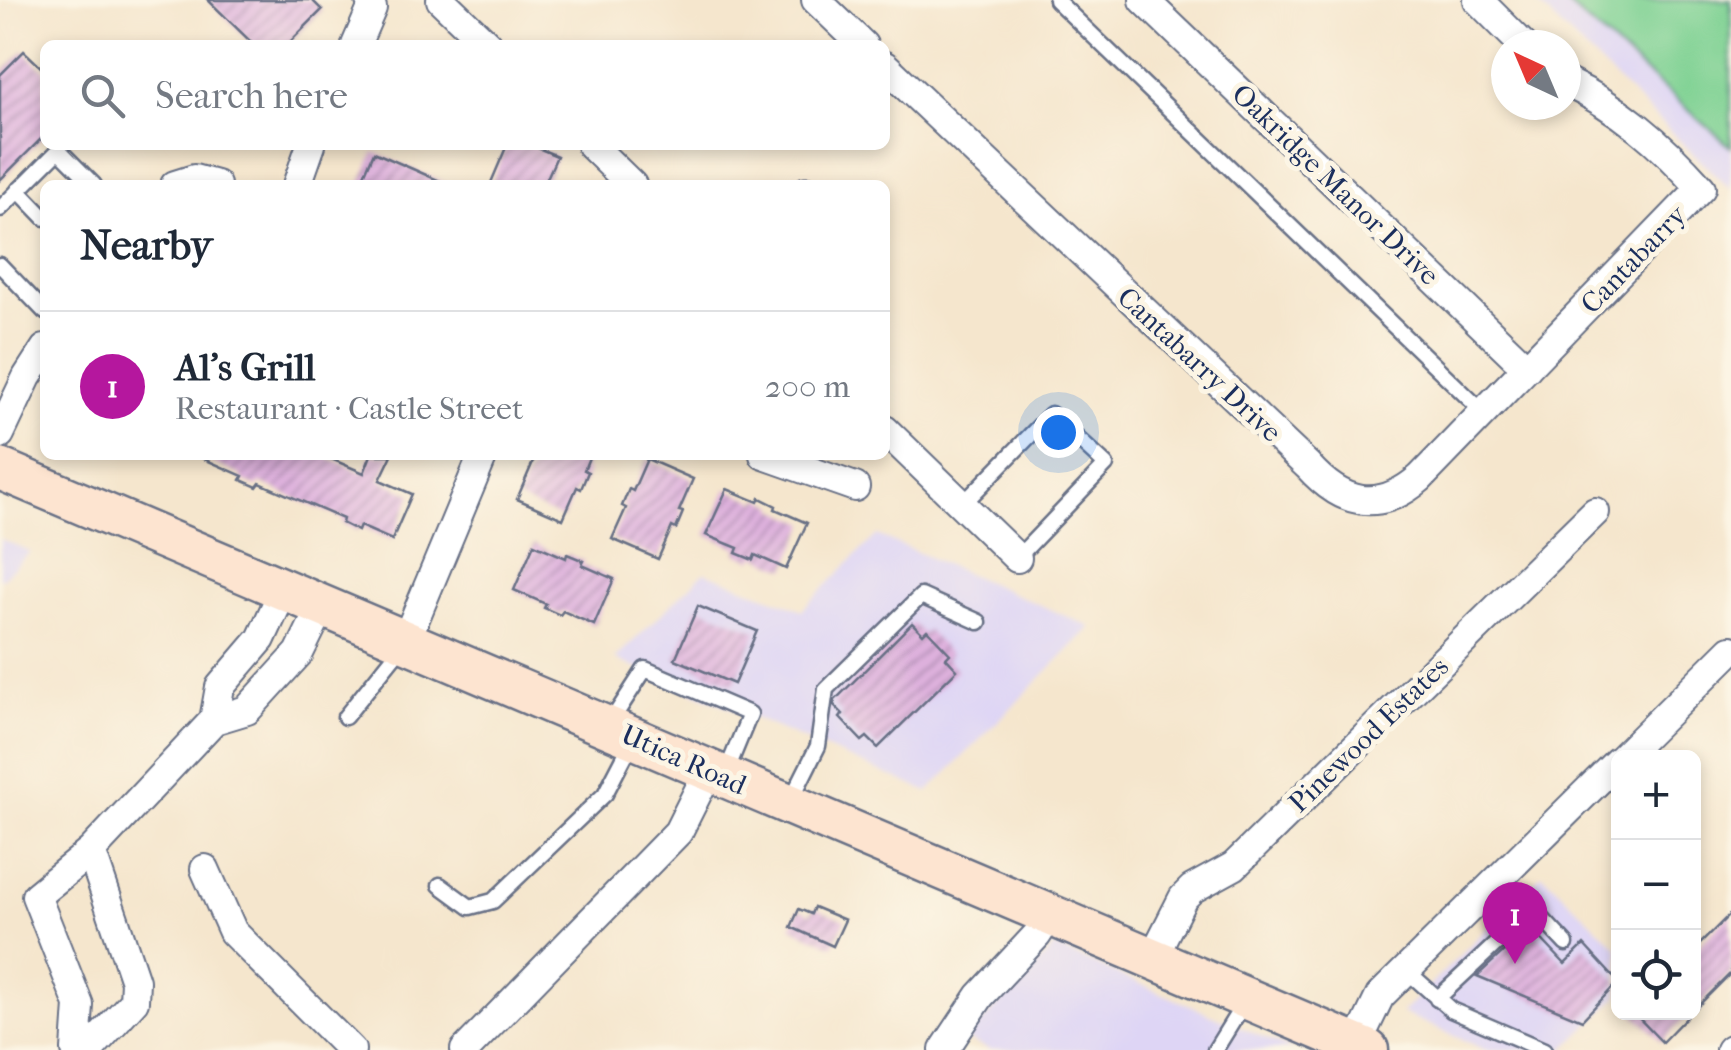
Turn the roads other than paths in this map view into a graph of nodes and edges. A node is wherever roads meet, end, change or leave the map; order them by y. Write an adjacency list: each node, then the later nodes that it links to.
1 (370, 0): 8 (street)
2 (441, 0): 9 (street)
3 (816, 0): 10 (street)
4 (1056, 0): 27 (lane)
5 (1144, 0): 26 (street, Oakridge Manor Drive)
6 (1478, 0): 7 (street)
7 (1508, 30)
8 (358, 40)
9 (483, 40)
10 (858, 40)
11 (890, 71): 27 (street, Cantabarry Drive)
12 (1581, 89): 26 (street, Cantabarry)
13 (59, 150): 20 (lane)
14 (59, 150): 17 (lane)
15 (309, 150): 18 (street)
16 (596, 150): 19 (street)
17 (89, 180)
18 (299, 180)
19 (627, 180)
20 (18, 190): 21 (lane); 22 (lane)
21 (0, 209)
22 (40, 213)
23 (0, 265): 24 (lane)
24 (40, 307)
25 (40, 357): 28 (street)
26 (1527, 368): 27 (street, Cantabarry Drive)
27 (1484, 413)
28 (0, 434)
29 (890, 435): 34 (street)
30 (481, 460): 40 (street)
31 (779, 460): 33 (street)
32 (0, 468): 37 (main road, Utica Road)
33 (855, 486)
34 (962, 505): 36 (street); 36 (lane)
35 (1595, 512): 54 (street, Pinewood Estates)
36 (1017, 558)
37 (284, 589): 38 (main road, Utica Road); 43 (street)
38 (322, 606): 40 (main road, Utica Road); 43 (street)
39 (979, 622): 48 (lane)
40 (406, 640): 42 (lane); 44 (main road, Utica Road)
41 (1731, 650): 45 (street)
42 (345, 717)
43 (214, 720): 49 (street)
44 (621, 732): 47 (main road, Utica Road); 47 (lane); 51 (lane)
45 (1629, 750)
46 (1611, 768): 55 (street)
47 (717, 773): 48 (main road, Utica Road); 63 (street)
48 (788, 806): 52 (main road, Utica Road)
49 (91, 851): 60 (street); 61 (street)
50 (205, 869): 62 (street)
51 (440, 885)
52 (1049, 916): 54 (main road, Utica Road); 64 (street)
53 (1566, 944): 57 (lane)
54 (1152, 959): 56 (main road, Utica Road)
55 (1406, 970): 57 (lane); 59 (street)
56 (1246, 999): 59 (main road, Utica Road); 65 (lane)
57 (1437, 999): 58 (lane)
58 (1518, 1045): 66 (lane)
59 (1359, 1048)
60 (76, 1050)
61 (88, 1050)
62 (351, 1050)
63 (465, 1050)
64 (944, 1050)
65 (1215, 1050)
66 (1544, 1050)

